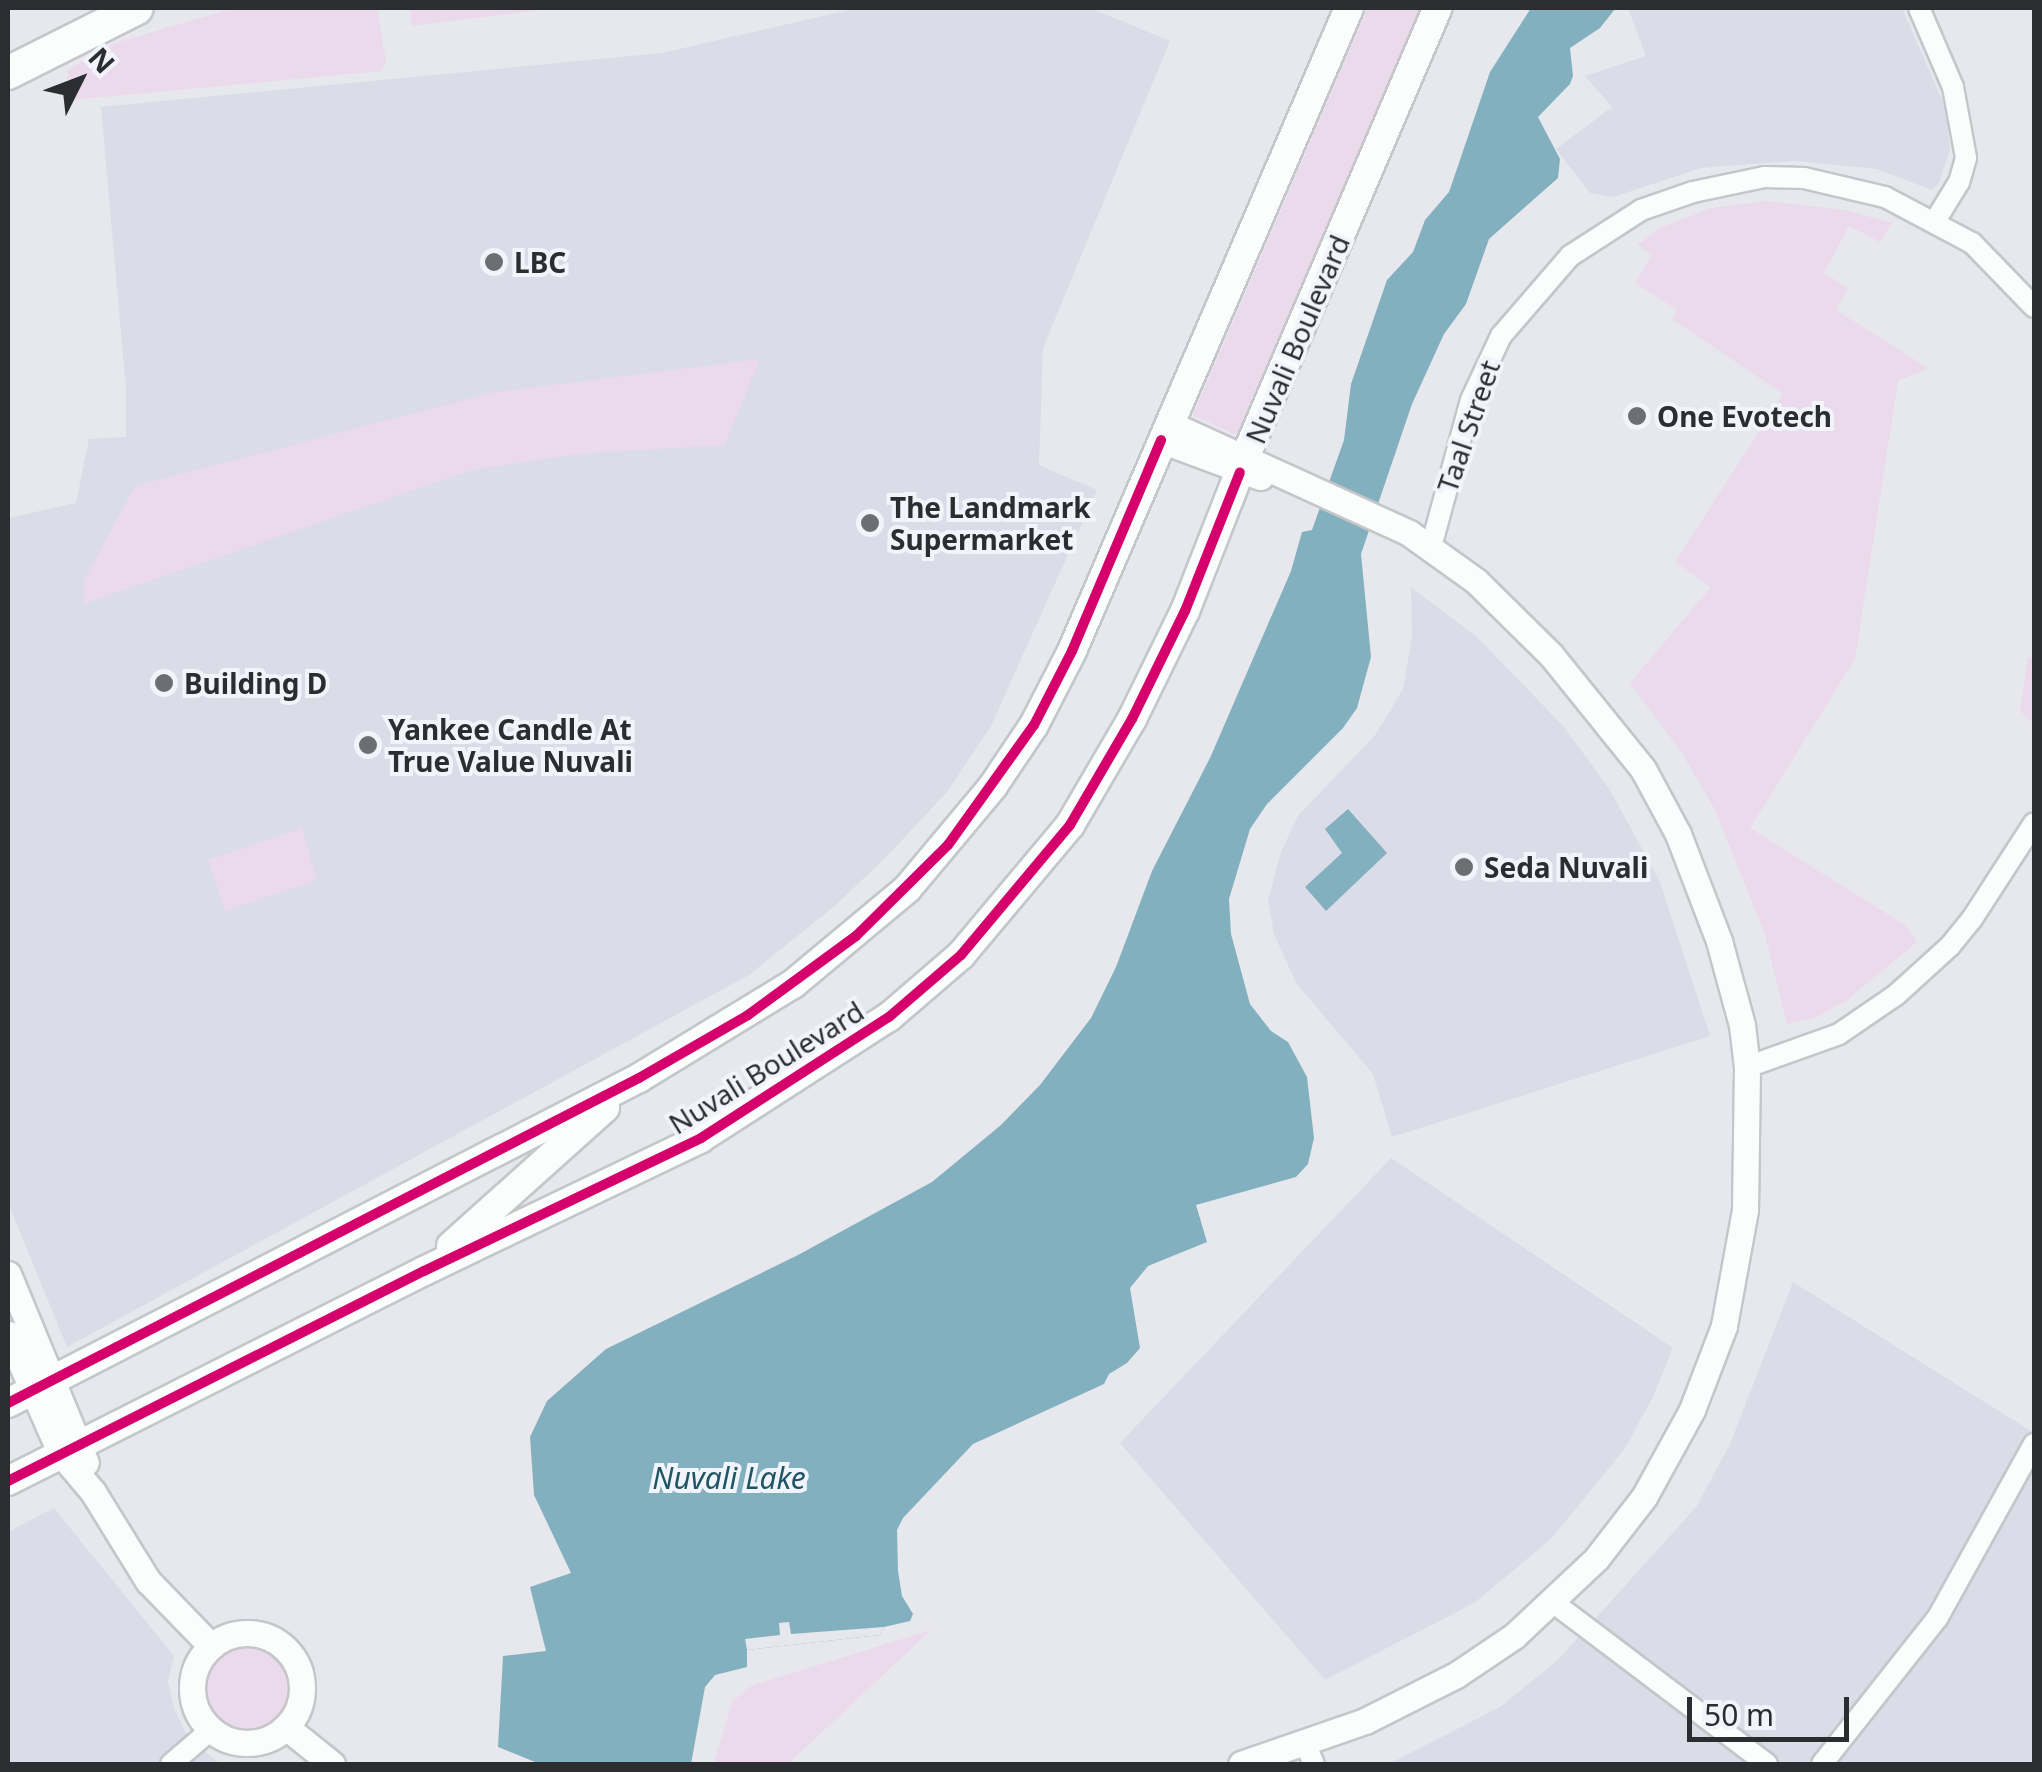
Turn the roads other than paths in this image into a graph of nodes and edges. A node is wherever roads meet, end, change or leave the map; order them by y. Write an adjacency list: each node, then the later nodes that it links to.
1 (137, 8): 5 (main road)
2 (1349, 8): 8 (main road, Nuvali Boulevard)
3 (1438, 8): 9 (main road, Nuvali Boulevard)
4 (1919, 8): 6 (street)
5 (8, 73)
6 (1935, 221): 7 (street, Taal Street); 10 (street, Taal Street)
7 (2034, 307)
8 (1165, 431): 9 (street); 13 (main road, Nuvali Boulevard)
9 (1243, 464): 10 (street); 14 (main road, Nuvali Boulevard)
10 (1432, 547): 12 (street)
11 (2034, 823): 12 (street)
12 (1747, 1067): 21 (street)
13 (639, 1078): 14 (main road); 17 (main road, Nuvali Boulevard)
14 (424, 1271): 19 (main road, Nuvali Boulevard)
15 (8, 1274): 17 (street)
16 (8, 1334): 17 (street)
17 (30, 1391): 19 (street)
18 (2034, 1444): 30 (street)
19 (72, 1449): 20 (main road, Nuvali Boulevard); 22 (street)
20 (8, 1481)
21 (1554, 1602): 25 (street); 29 (street)
22 (210, 1645): 23 (street); 24 (street)
23 (286, 1727): 24 (street); 27 (street)
24 (212, 1729): 26 (street)
25 (1309, 1754): 28 (street)
26 (172, 1764)
27 (332, 1764)
28 (1241, 1764)
29 (1767, 1764)
30 (1822, 1764)

